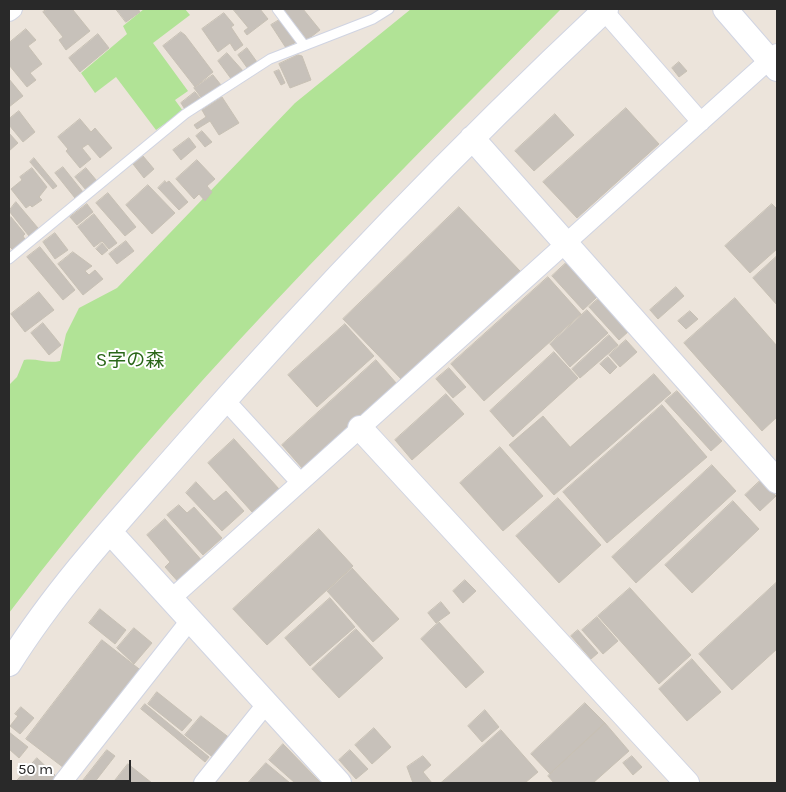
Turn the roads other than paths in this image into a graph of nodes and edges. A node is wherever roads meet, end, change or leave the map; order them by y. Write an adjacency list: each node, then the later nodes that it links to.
1 (13, 9): 6 (street)
2 (277, 9): 7 (lane)
3 (389, 9): 7 (lane)
4 (724, 9): 8 (street)
5 (605, 10): 9 (street); 10 (street)
6 (9, 12)
7 (304, 45): 12 (lane)
8 (774, 61): 9 (street)
9 (700, 122): 11 (street)
10 (472, 138): 11 (street); 13 (street)
11 (564, 244): 14 (street); 15 (street)
12 (9, 259)
13 (225, 400): 16 (street); 17 (street)
14 (360, 428): 16 (street); 25 (street)
15 (777, 481)
16 (300, 482): 18 (street)
17 (110, 532): 18 (street); 20 (street)
18 (172, 598): 19 (street)
19 (191, 619): 21 (street); 22 (street)
20 (9, 664)
21 (267, 703): 23 (street); 24 (street)
22 (62, 783)
23 (203, 783)
24 (340, 783)
25 (688, 783)

